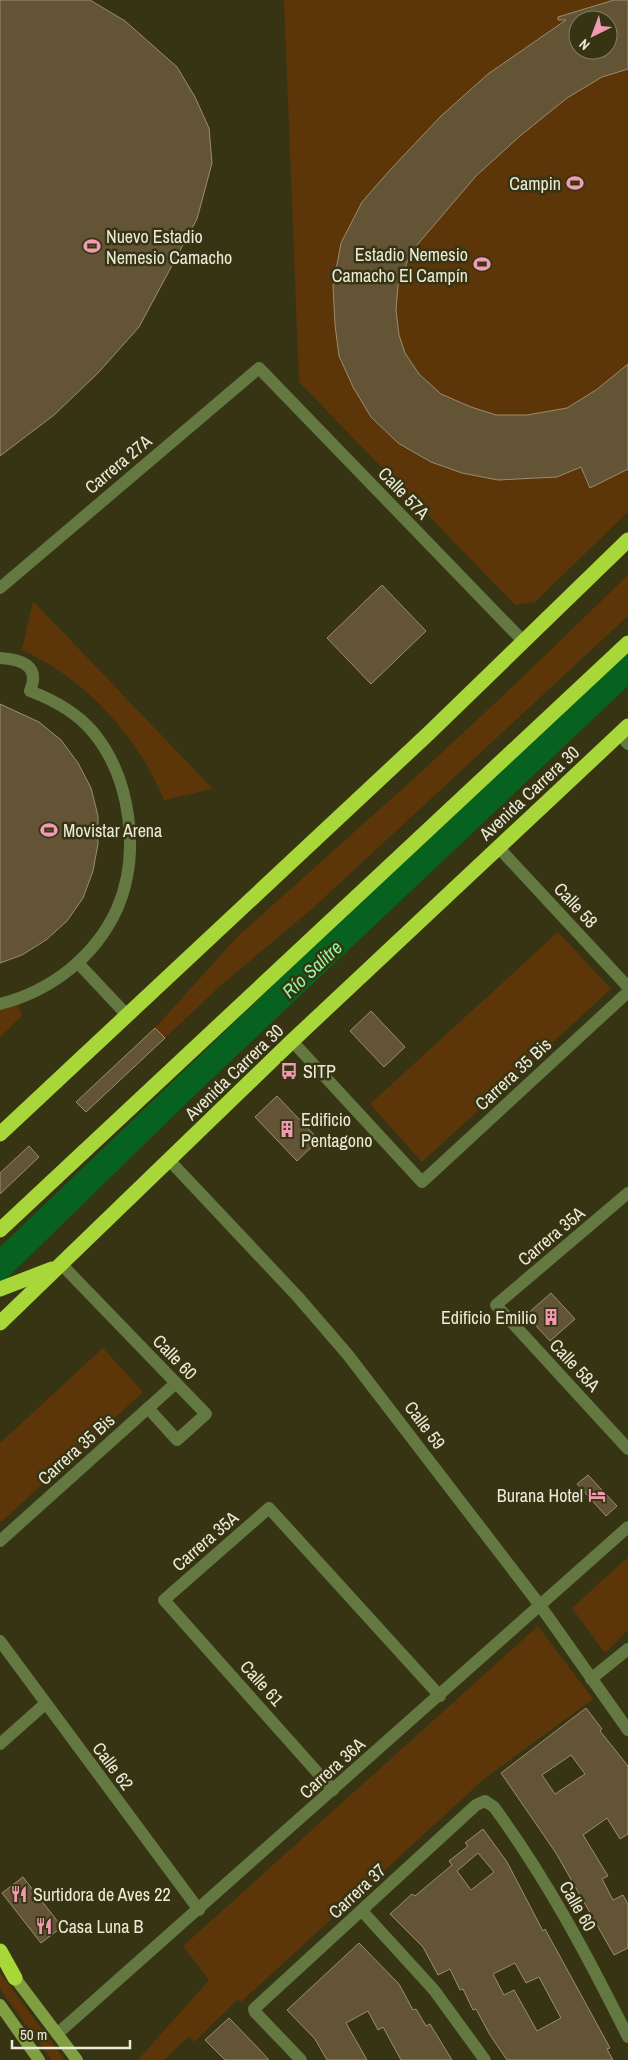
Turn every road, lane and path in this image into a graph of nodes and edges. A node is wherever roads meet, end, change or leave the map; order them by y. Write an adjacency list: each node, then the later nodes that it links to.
1 (259, 368): 3 (street, Carrera 27A); 4 (street, Calle 57A)
2 (628, 540): 4 (highway)
3 (0, 588)
4 (524, 642): 13 (highway)
5 (628, 643): 18 (highway)
6 (0, 658): 9 (street)
7 (625, 734): 8 (highway, Avenida Carrera 30)
8 (498, 847): 10 (street, Calle 58); 14 (highway, Avenida Carrera 30)
9 (78, 963): 12 (street); 13 (street)
10 (628, 986)
11 (628, 992): 14 (street, Carrera 35 Bis)
12 (0, 1004)
13 (127, 1015): 15 (highway)
14 (292, 1041): 16 (highway, Avenida Carrera 30)
15 (0, 1134)
16 (170, 1161): 19 (highway, Avenida Carrera 30); 29 (street, Calle 59)
17 (626, 1199): 21 (street, Carrera 35A)
18 (0, 1230)
19 (62, 1265): 20 (highway); 22 (highway, Avenida Carrera 30); 23 (street, Calle 60)
20 (0, 1289)
21 (496, 1306): 25 (street, Calle 58A)
22 (0, 1323)
23 (176, 1382): 24 (street, Carrera 35 Bis); 24 (street, Calle 60)
24 (148, 1408): 27 (street, Carrera 35 Bis)
25 (628, 1449)
26 (628, 1527): 29 (street, Carrera 36A)
27 (0, 1541)
28 (164, 1600): 33 (street, Carrera 35A); 37 (street, Calle 61)
29 (540, 1604): 32 (street, Calle 59); 33 (street, Carrera 36A)
30 (0, 1641): 34 (street, Calle 62)
31 (628, 1649): 32 (street)
32 (592, 1680): 35 (street, Calle 59)
33 (440, 1696): 37 (street, Carrera 36A)
34 (45, 1704): 36 (street); 39 (street, Calle 62)
35 (628, 1730)
36 (0, 1744)
37 (333, 1790): 39 (street, Carrera 36A)
38 (486, 1801): 40 (street, Carrera 37); 46 (street, Calle 60)
39 (199, 1910): 45 (street, Carrera 36A)
40 (362, 1912): 49 (street, Carrera 37); 50 (street)
41 (0, 1951): 43 (highway)
42 (0, 1958): 43 (main road)
43 (15, 1978): 45 (main road)
44 (0, 2005): 47 (main road)
45 (57, 2034): 48 (main road)
46 (628, 2037)
47 (39, 2060)
48 (77, 2060)
49 (300, 2060)
50 (485, 2060)

